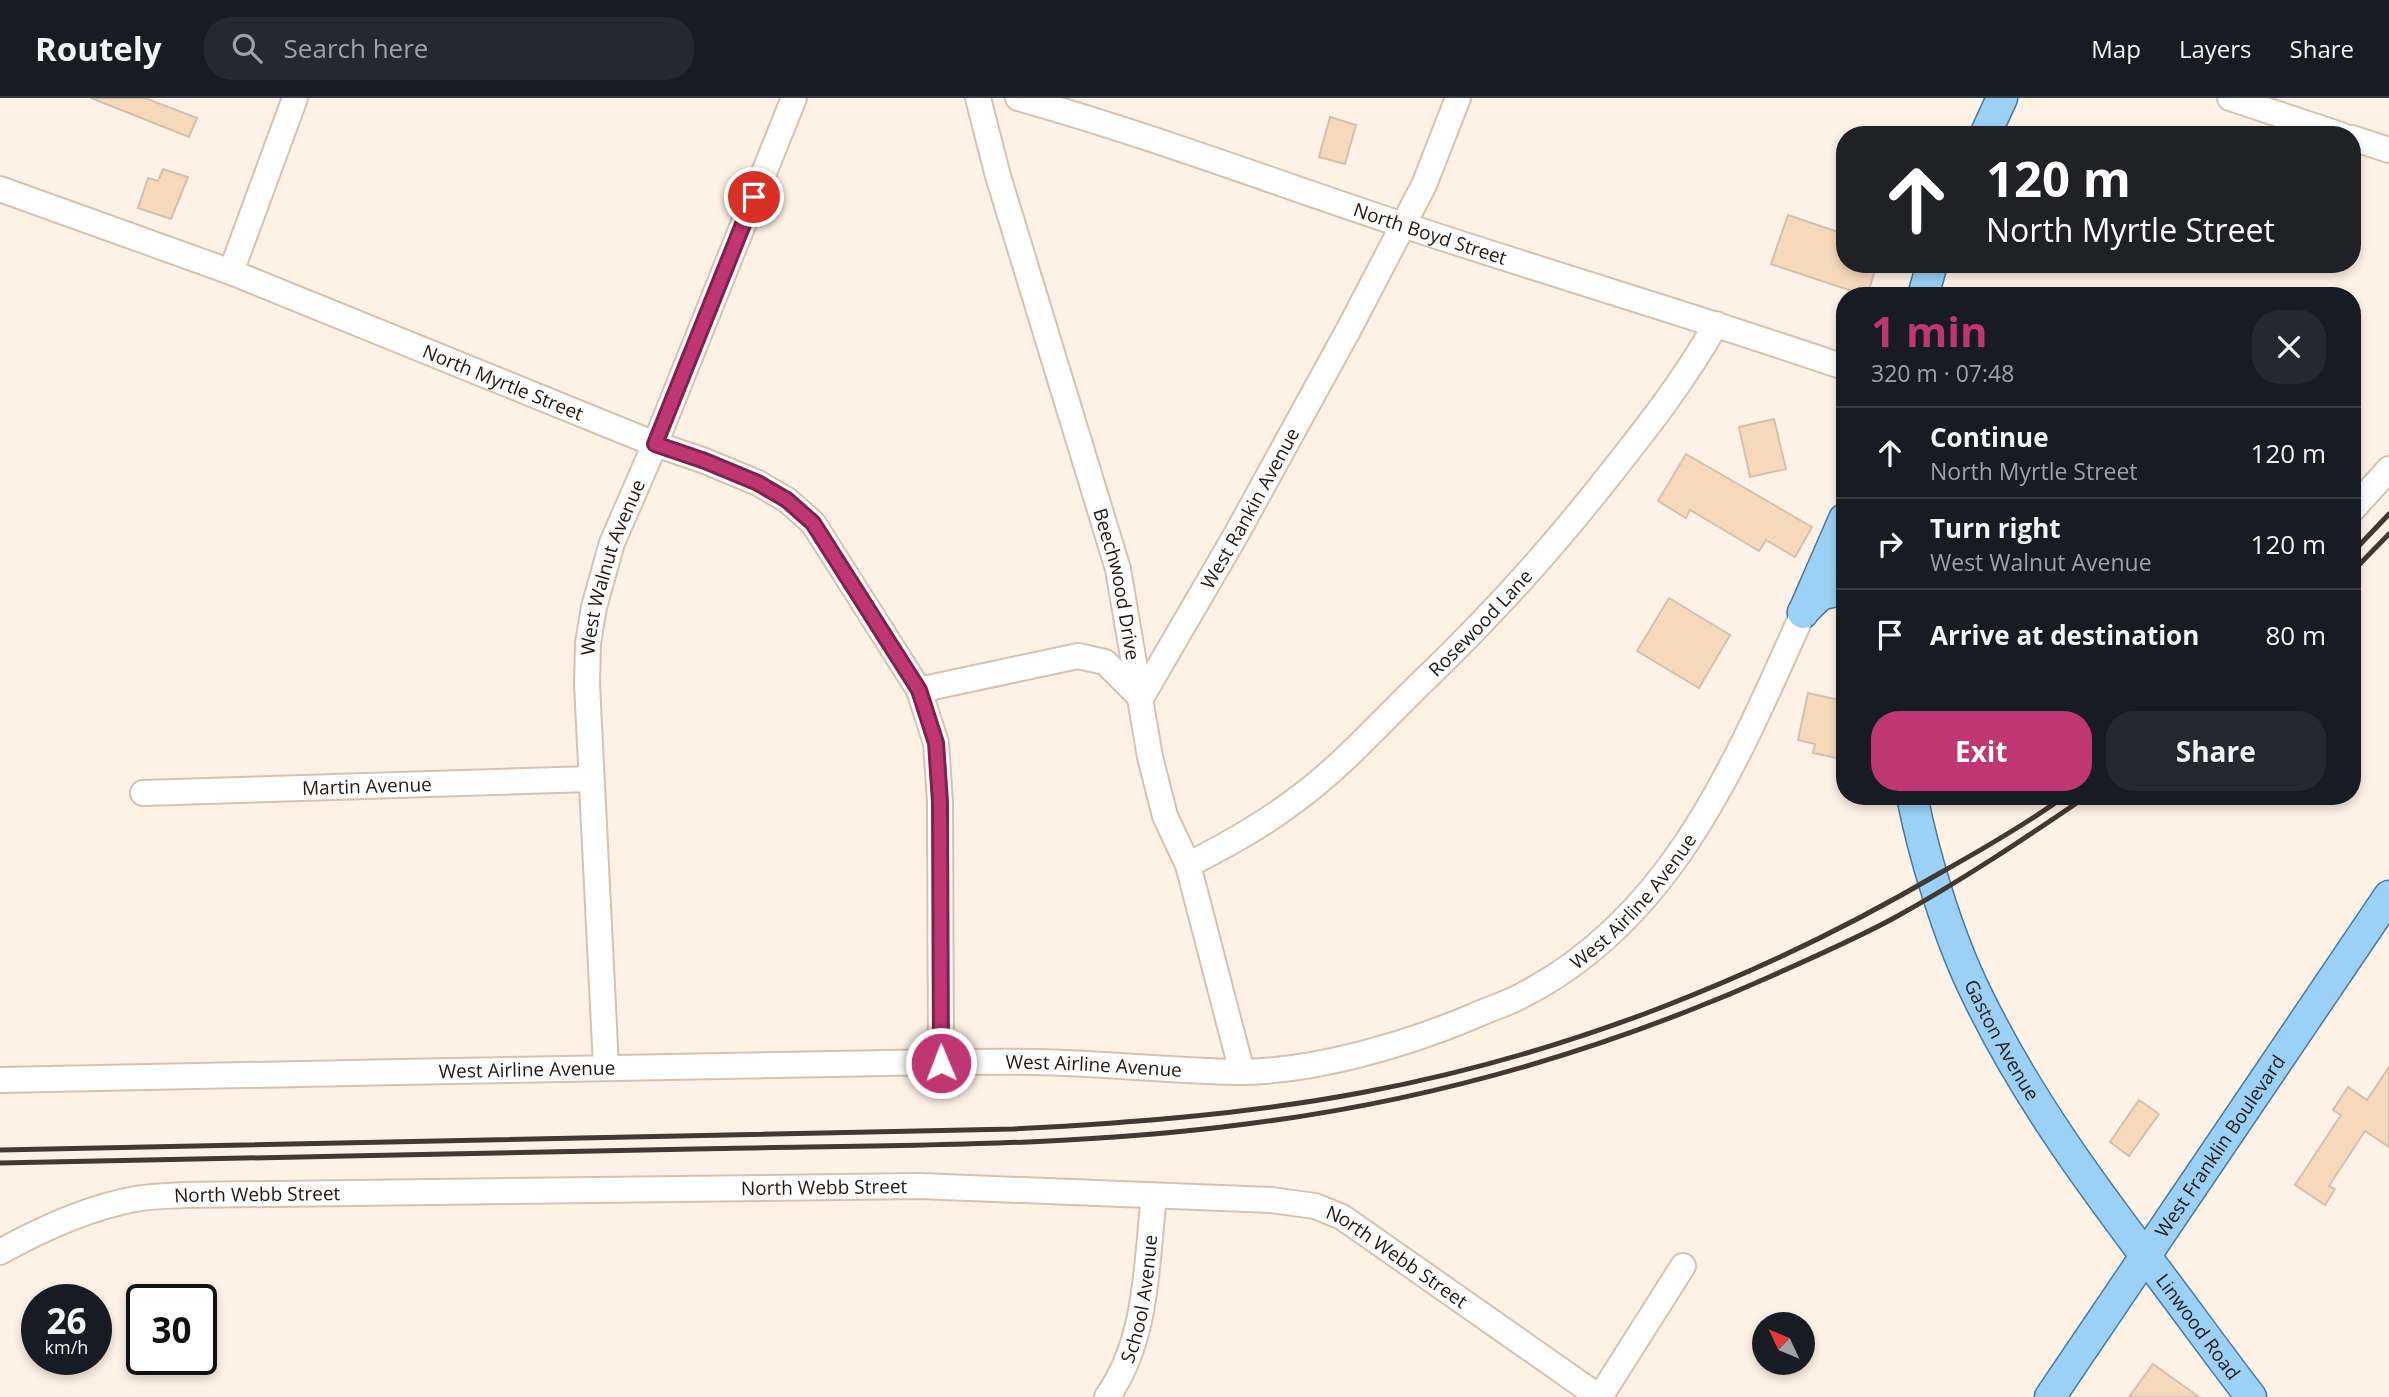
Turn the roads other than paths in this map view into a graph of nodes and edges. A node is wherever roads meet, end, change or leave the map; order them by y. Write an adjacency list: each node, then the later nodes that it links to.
1 (295, 98): 15 (street)
2 (794, 98): 18 (street, West Walnut Avenue)
3 (978, 98): 24 (street, Beechwood Drive)
4 (1018, 98): 8 (street, North Boyd Street)
5 (1458, 98): 14 (street, West Rankin Avenue)
6 (2001, 98): 9 (main road)
7 (2230, 98): 10 (street)
8 (1100, 109): 14 (street, North Boyd Street)
9 (1989, 126)
10 (2315, 126)
11 (2361, 141): 12 (street)
12 (2389, 150)
13 (0, 189): 15 (street, North Myrtle Street)
14 (1401, 225): 16 (street, North Boyd Street); 24 (street, West Rankin Avenue)
15 (231, 272): 18 (street, North Myrtle Street)
16 (1716, 324): 17 (street, North Boyd Street); 28 (street, Rosewood Lane)
17 (1836, 364)
18 (655, 444): 23 (street, North Myrtle Street); 25 (street, West Walnut Avenue)
19 (2389, 469): 20 (street)
20 (2361, 500)
21 (1833, 581): 22 (main road)
22 (1803, 612): 32 (street, West Airline Avenue)
23 (919, 690): 24 (street); 30 (street, North Myrtle Street)
24 (1141, 698): 28 (street, Beechwood Drive)
25 (590, 779): 26 (street, Martin Avenue); 31 (street, West Walnut Avenue)
26 (143, 793)
27 (1914, 805): 36 (main road, Gaston Avenue)
28 (1188, 865): 32 (street, Beechwood Drive)
29 (2389, 897): 36 (main road, West Franklin Boulevard)
30 (941, 1063): 31 (street, West Airline Avenue); 32 (street, West Airline Avenue)
31 (606, 1067): 33 (street, West Airline Avenue)
32 (1242, 1072)
33 (0, 1080)
34 (1154, 1196): 35 (street, North Webb Street); 38 (street, School Avenue); 39 (street, North Webb Street)
35 (0, 1252)
36 (2145, 1256): 40 (main road, West Franklin Boulevard); 41 (main road, Linwood Road)
37 (1683, 1266): 39 (street)
38 (1107, 1397)
39 (1600, 1397)
40 (2050, 1397)
41 (2252, 1397)

